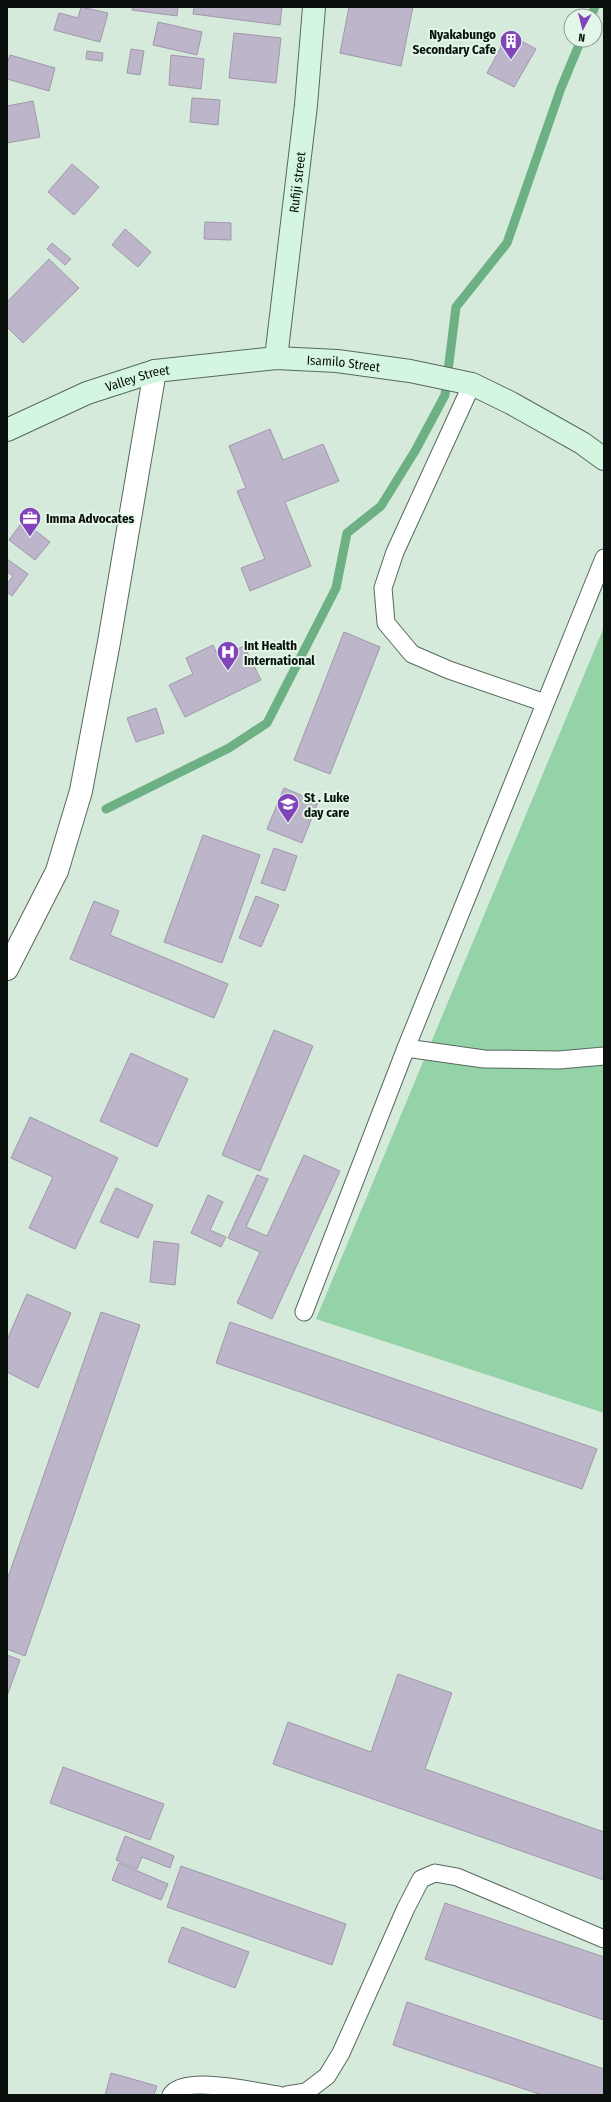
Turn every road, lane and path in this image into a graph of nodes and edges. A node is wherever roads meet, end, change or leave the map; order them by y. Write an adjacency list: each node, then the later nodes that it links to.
1 (314, 7): 2 (main road, Rufiji street)
2 (276, 358): 3 (main road, Valley Street); 4 (main road, Isamilo Street)
3 (155, 371): 5 (main road, Valley Street); 9 (street)
4 (472, 384): 6 (main road, Isamilo Street); 8 (lane)
5 (7, 430)
6 (604, 459)
7 (604, 558): 8 (lane)
8 (545, 703): 10 (lane)
9 (7, 969)
10 (406, 1048): 11 (lane); 12 (lane)
11 (604, 1056)
12 (304, 1312)
13 (604, 1939): 16 (lane)
14 (171, 2095): 15 (lane)
15 (278, 2095)
16 (287, 2095)

